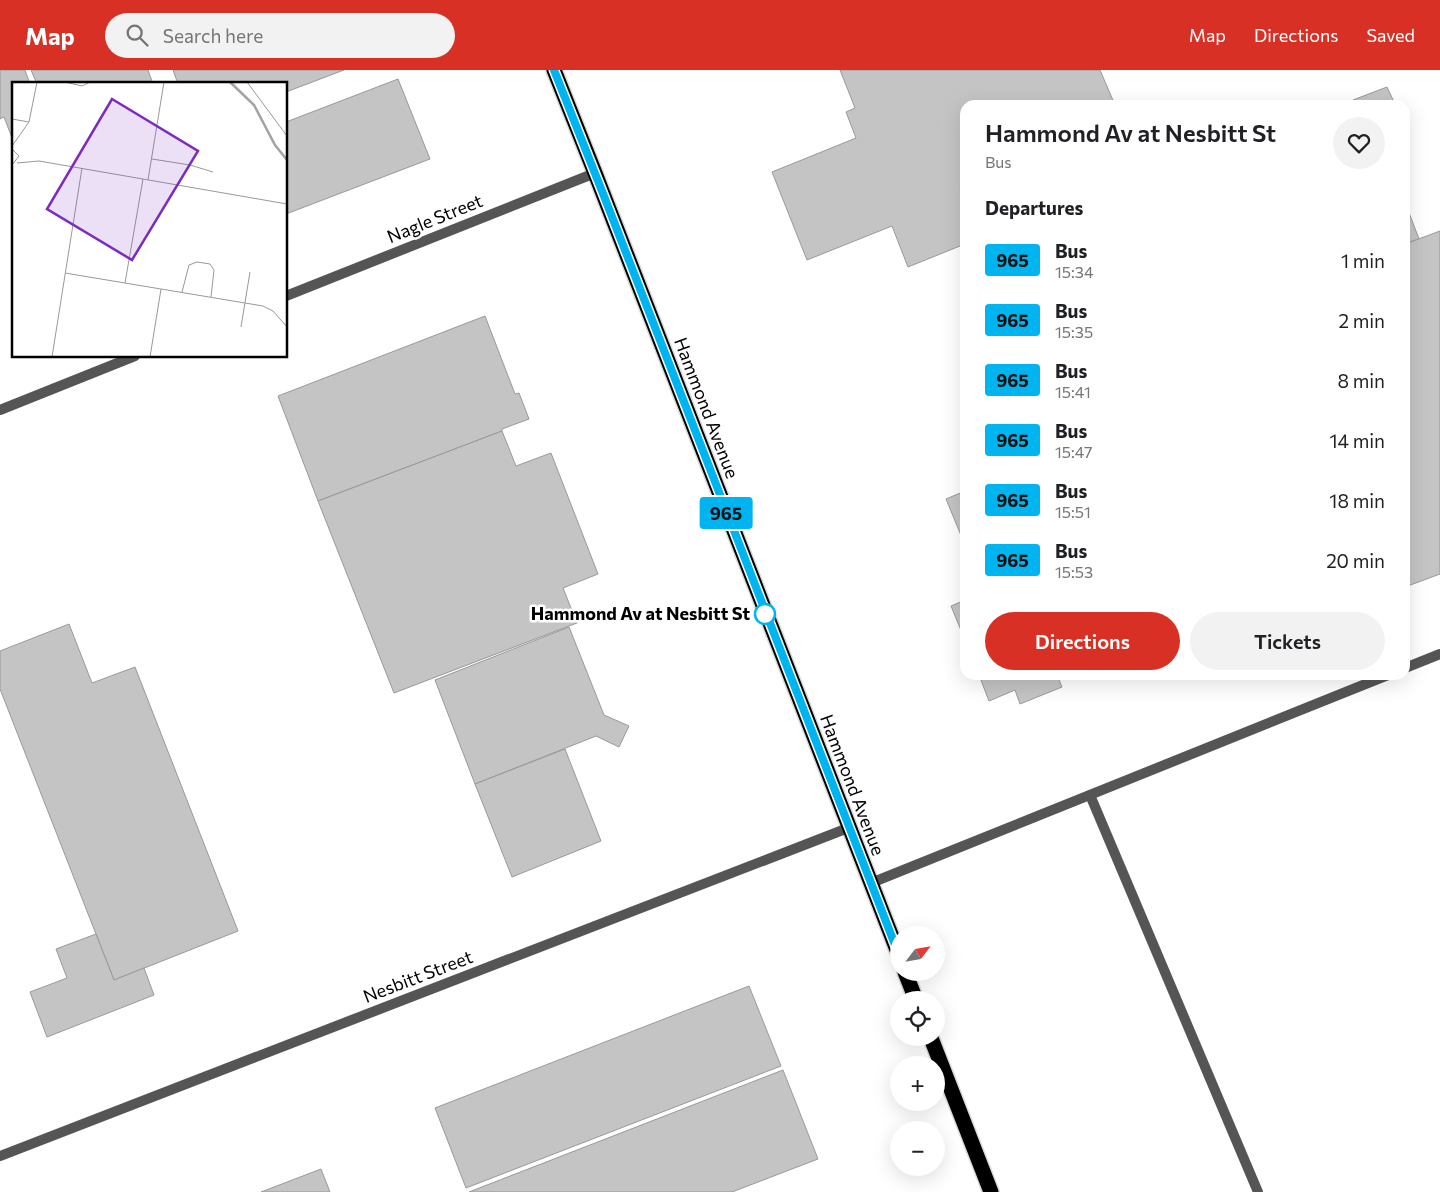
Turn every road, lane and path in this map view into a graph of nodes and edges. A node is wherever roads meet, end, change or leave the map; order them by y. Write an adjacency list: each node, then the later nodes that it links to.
1 (554, 70): 2 (highway, Hammond Avenue)
2 (595, 173): 3 (street, Nagle Street); 10 (highway, Hammond Avenue)
3 (288, 295)
4 (129, 358): 5 (street)
5 (0, 410)
6 (1440, 654): 7 (street)
7 (1410, 666)
8 (1376, 680): 9 (street)
9 (1090, 795): 11 (street); 16 (street)
10 (848, 828): 11 (highway, Hammond Avenue); 14 (street, Nesbitt Street)
11 (871, 883): 12 (highway, Hammond Avenue)
12 (890, 932)
13 (934, 1046): 15 (highway)
14 (0, 1156)
15 (991, 1192)
16 (1258, 1192)

